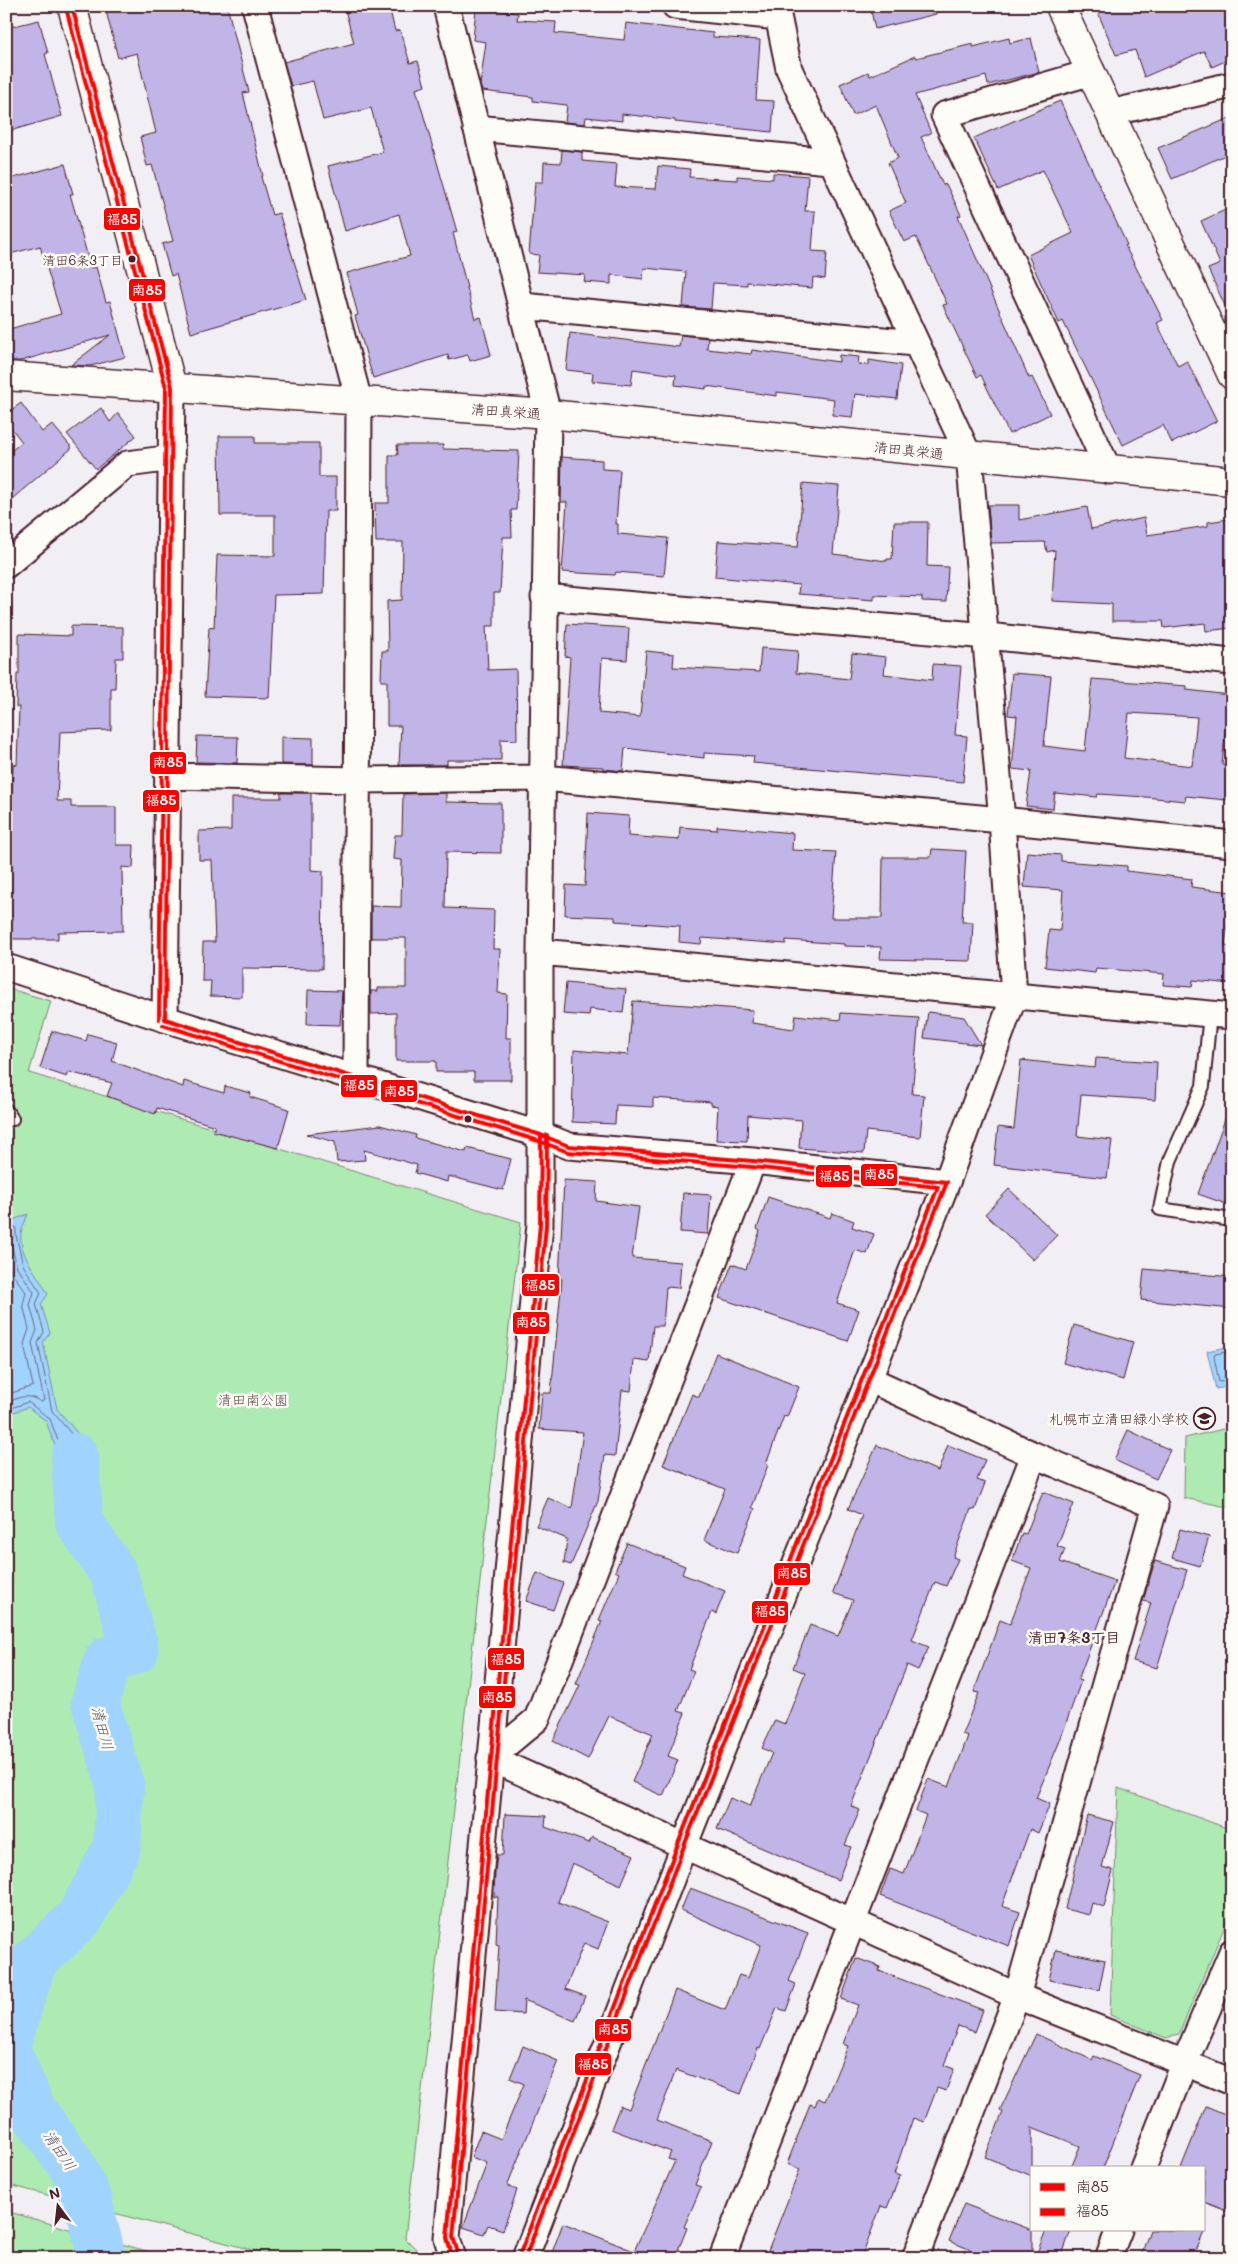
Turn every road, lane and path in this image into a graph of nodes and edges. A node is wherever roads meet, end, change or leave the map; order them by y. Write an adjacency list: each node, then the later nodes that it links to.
1 (72, 6): 16 (street)
2 (255, 6): 17 (street)
3 (446, 6): 10 (street)
4 (675, 6): 6 (street)
5 (1060, 6): 7 (street)
6 (777, 11): 11 (street)
7 (1092, 72): 9 (street); 21 (street)
8 (1232, 85): 9 (street)
9 (1110, 113): 14 (street)
10 (476, 128): 11 (street); 12 (street)
11 (830, 161): 13 (street)
12 (522, 306): 13 (street); 18 (street)
13 (915, 343): 19 (street)
14 (1232, 375)
15 (6, 376): 16 (street, 清田真栄通)
16 (172, 387): 17 (street, 清田真栄通); 20 (street)
17 (359, 401): 18 (street, 清田真栄通); 29 (street)
18 (548, 414): 19 (street, 清田真栄通); 24 (street)
19 (969, 456): 21 (street, 清田真栄通); 25 (street)
20 (172, 458): 23 (street); 27 (street)
21 (1108, 471): 22 (street, 清田真栄通)
22 (1232, 481)
23 (6, 565)
24 (544, 597): 25 (street); 28 (street)
25 (987, 636): 26 (street); 30 (street)
26 (1232, 662)
27 (168, 776): 29 (street); 36 (street)
28 (543, 778): 29 (street); 30 (street); 32 (street)
29 (359, 780): 37 (street)
30 (1002, 820): 31 (street); 34 (street)
31 (1232, 844)
32 (540, 952): 34 (street); 40 (street)
33 (6, 967): 36 (street)
34 (1014, 996): 35 (street); 42 (street)
35 (1221, 1014): 43 (lane)
36 (165, 1019): 37 (street)
37 (356, 1077): 40 (street)
38 (6, 1110): 39 (lane)
39 (6, 1120)
40 (541, 1135): 41 (street); 46 (street)
41 (753, 1161): 42 (street); 46 (street)
42 (947, 1182): 44 (street)
43 (1232, 1220)
44 (869, 1379): 45 (street); 47 (street)
45 (1034, 1455): 48 (street); 50 (street)
46 (490, 1758): 47 (street); 55 (street)
47 (684, 1846): 48 (street); 56 (street)
48 (853, 1923): 50 (street); 57 (street)
49 (1232, 1952): 51 (street)
50 (1017, 1996): 51 (street); 58 (street)
51 (1184, 2064): 52 (street); 53 (street)
52 (1232, 2082)
53 (1144, 2166)
54 (1117, 2232): 59 (street)
55 (453, 2258)
56 (524, 2258)
57 (722, 2258)
58 (915, 2258)
59 (1108, 2258)

